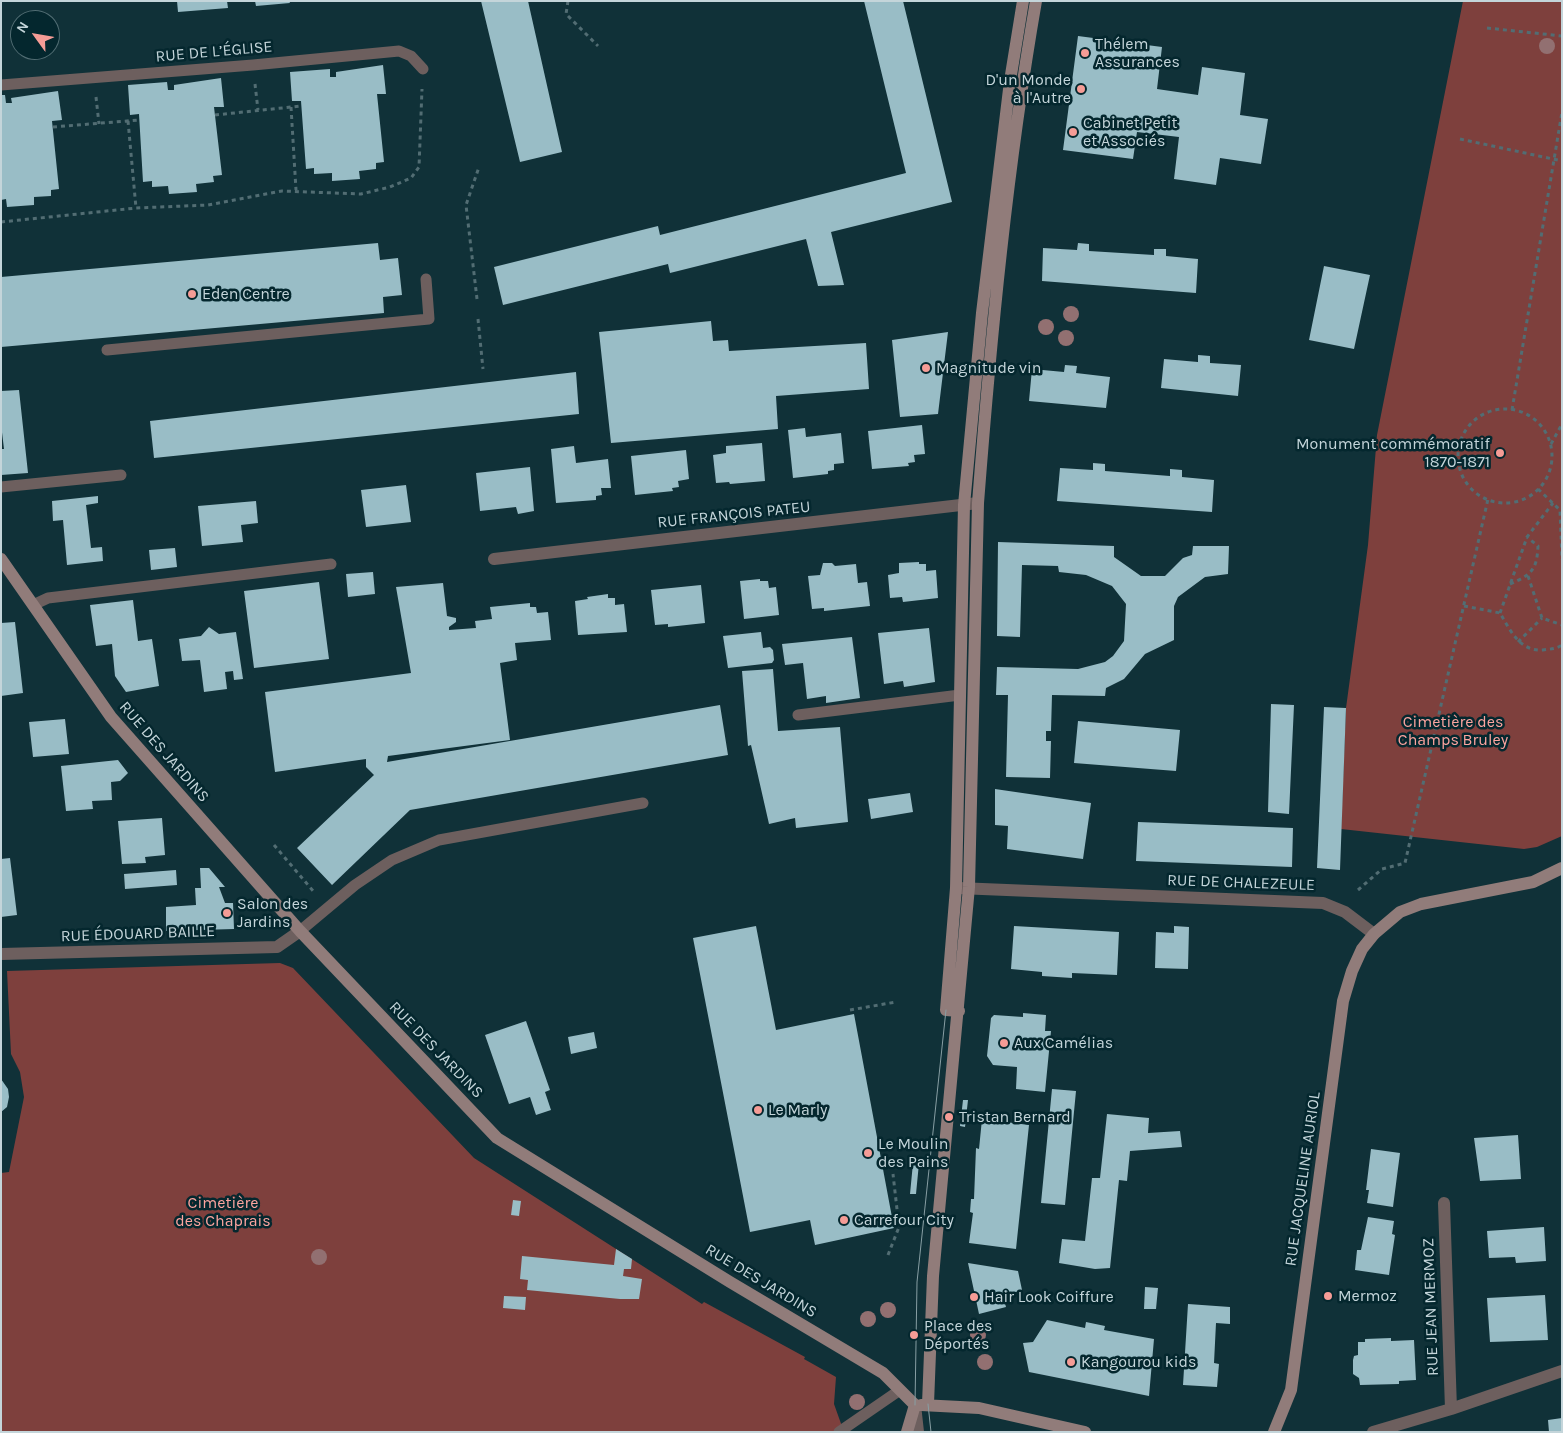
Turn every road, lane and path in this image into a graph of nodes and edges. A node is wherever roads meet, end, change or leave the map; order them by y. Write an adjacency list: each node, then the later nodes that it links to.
1 (568, 1): 6 (path)
2 (1023, 1): 41 (street)
3 (1036, 1): 39 (street)
4 (1487, 28): 5 (path)
5 (1562, 36)
6 (598, 46)
7 (253, 65): 8 (lane, RUE DE L’ÉGLISE); 9 (lane, RUE DE L’ÉGLISE); 13 (path)
8 (423, 70): 24 (path)
9 (93, 78): 10 (lane, RUE DE L’ÉGLISE); 18 (path)
10 (1, 85)
11 (301, 106): 12 (path)
12 (291, 107): 13 (path); 24 (path)
13 (258, 110): 15 (path)
14 (1562, 112): 21 (path)
15 (215, 114)
16 (139, 120): 17 (path)
17 (128, 122): 18 (path); 25 (path)
18 (99, 124): 19 (path)
19 (53, 127)
20 (1460, 139): 21 (path)
21 (1552, 159): 22 (path); 32 (path)
22 (1562, 161)
23 (480, 167): 28 (path)
24 (296, 190): 25 (path)
25 (136, 208): 26 (path)
26 (1, 222)
27 (426, 279): 30 (lane)
28 (477, 299)
29 (478, 319): 31 (path)
30 (107, 350)
31 (483, 369)
32 (1512, 410): 34 (path); 38 (path)
33 (1562, 424): 34 (path)
34 (1550, 445): 37 (path)
35 (120, 475): 36 (lane)
36 (1, 487)
37 (1538, 489): 38 (path); 40 (path)
38 (1488, 499): 50 (path)
39 (978, 503): 41 (street, RUE FRANÇOIS PATEU); 61 (street)
40 (1553, 503): 42 (path); 45 (path)
41 (964, 505): 43 (street, RUE FRANÇOIS PATEU); 56 (street)
42 (1526, 538): 47 (path); 48 (path)
43 (494, 558)
44 (1, 559): 49 (street, RUE DES JARDINS)
45 (1562, 560)
46 (331, 564): 49 (lane)
47 (1528, 576): 48 (path); 52 (path)
48 (1510, 585): 51 (path)
49 (33, 605): 65 (street, RUE DES JARDINS)
50 (1464, 606): 51 (path); 63 (path)
51 (1500, 613): 54 (path)
52 (1542, 618): 53 (path); 54 (path)
53 (1562, 625)
54 (1518, 642): 55 (path)
55 (1562, 645)
56 (960, 695): 57 (lane); 62 (street)
57 (798, 715)
58 (643, 803): 64 (lane)
59 (274, 845): 64 (path)
60 (1562, 868): 66 (street)
61 (969, 887): 62 (street, RUE DE CHALEZEULE); 66 (street, RUE DE CHALEZEULE); 70 (street)
62 (956, 888): 70 (street)
63 (1358, 890)
64 (328, 908): 65 (lane)
65 (300, 931): 67 (street, RUE ÉDOUARD BAILLE); 75 (street, RUE DES JARDINS)
66 (1374, 934): 83 (street, RUE JACQUELINE AURIOL)
67 (1, 954)
68 (896, 1002): 69 (path)
69 (850, 1010)
70 (959, 1011): 76 (street)
71 (893, 1174): 73 (path)
72 (1444, 1203): 78 (street, RUE JEAN MERMOZ)
73 (888, 1255)
74 (1562, 1371): 78 (street)
75 (900, 1390): 77 (street, RUE DES JARDINS); 79 (lane)
76 (928, 1404): 77 (street); 82 (street)
77 (915, 1405): 80 (street); 81 (street)
78 (1451, 1409): 84 (street)
79 (839, 1432)
80 (907, 1432)
81 (918, 1432)
82 (1085, 1432)
83 (1274, 1432)
84 (1373, 1432)

